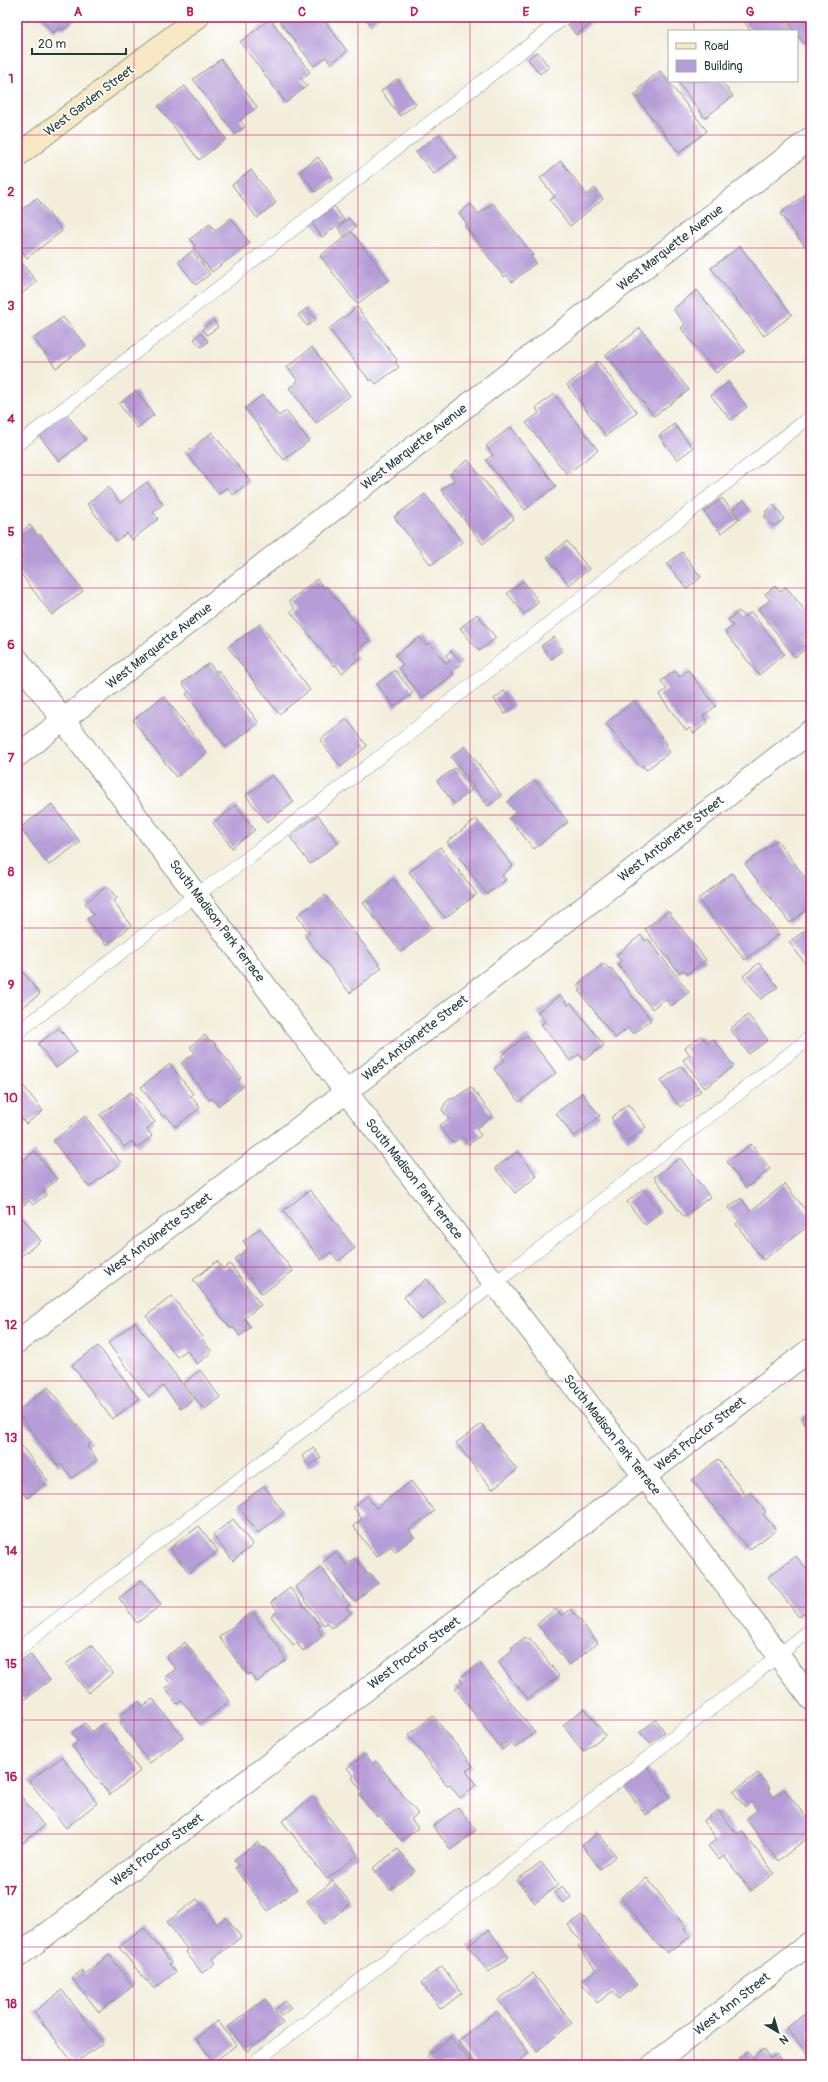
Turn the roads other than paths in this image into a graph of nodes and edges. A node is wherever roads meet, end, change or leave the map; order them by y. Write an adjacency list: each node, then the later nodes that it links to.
1 (198, 17): 4 (main road, West Garden Street)
2 (565, 17): 6 (lane)
3 (811, 138): 8 (street, West Marquette Avenue)
4 (17, 156)
5 (811, 416): 11 (lane)
6 (17, 445)
7 (17, 659): 8 (street, South Madison Park Terrace)
8 (65, 720): 10 (street, West Marquette Avenue); 11 (street, South Madison Park Terrace)
9 (811, 731): 14 (street, West Antoinette Street)
10 (17, 756)
11 (197, 894): 12 (lane); 14 (street, South Madison Park Terrace)
12 (17, 1033)
13 (811, 1037): 15 (lane)
14 (346, 1092): 15 (street, South Madison Park Terrace); 16 (street, West Antoinette Street)
15 (494, 1283): 18 (street, South Madison Park Terrace); 20 (lane)
16 (17, 1342)
17 (811, 1349): 18 (street, West Proctor Street)
18 (645, 1478): 21 (street, South Madison Park Terrace); 24 (street, West Proctor Street)
19 (811, 1629): 21 (lane)
20 (17, 1650)
21 (779, 1656): 22 (street, South Madison Park Terrace); 25 (lane)
22 (811, 1699)
23 (811, 1942): 26 (street, West Ann Street)
24 (17, 1957)
25 (251, 2065)
26 (653, 2065)

